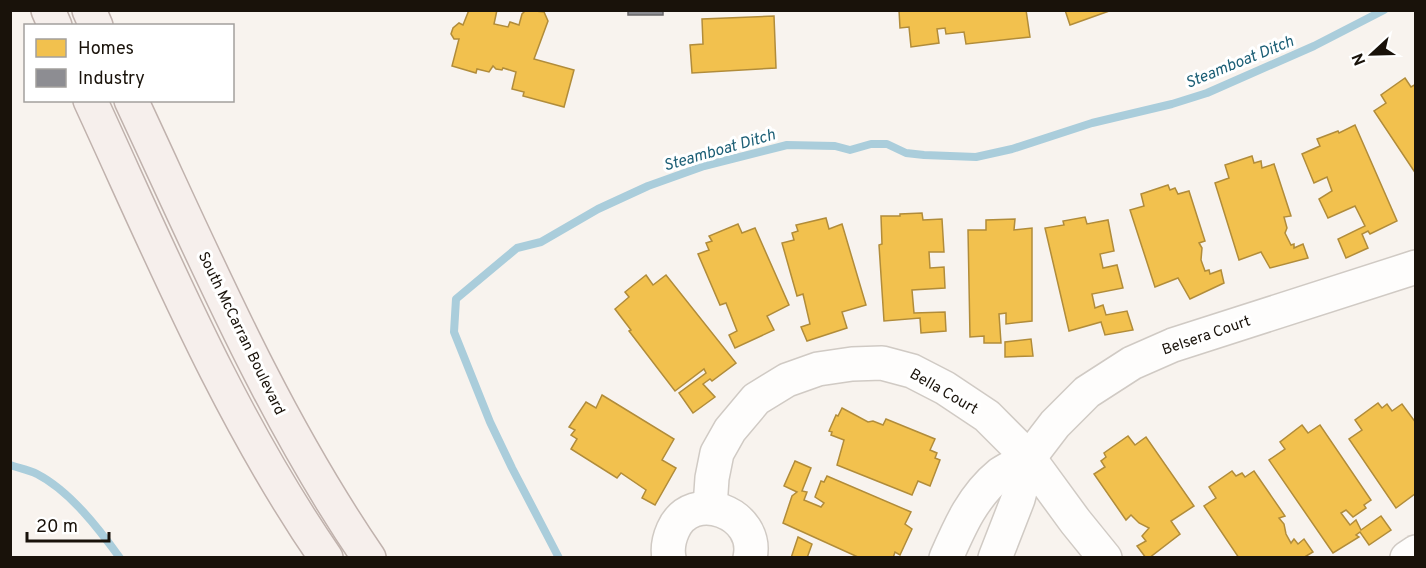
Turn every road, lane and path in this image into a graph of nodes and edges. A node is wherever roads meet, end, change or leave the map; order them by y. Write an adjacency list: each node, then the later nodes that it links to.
1 (48, 10): 3 (main road)
2 (89, 10): 4 (main road)
3 (54, 24)
4 (95, 24)
5 (91, 102): 11 (main road)
6 (132, 102): 12 (main road, South McCarran Boulevard)
7 (1416, 267): 8 (street, Belsera Court)
8 (1029, 458): 9 (street, Bella Court); 15 (street, Belsera Court); 16 (street, Belsera Court); 17 (street, Bella Court)
9 (710, 507): 13 (street); 14 (street)
10 (1416, 552): 18 (street)
11 (326, 558)
12 (369, 558)
13 (669, 558)
14 (750, 558)
15 (946, 558)
16 (995, 558)
17 (1105, 558)
18 (1407, 558)

